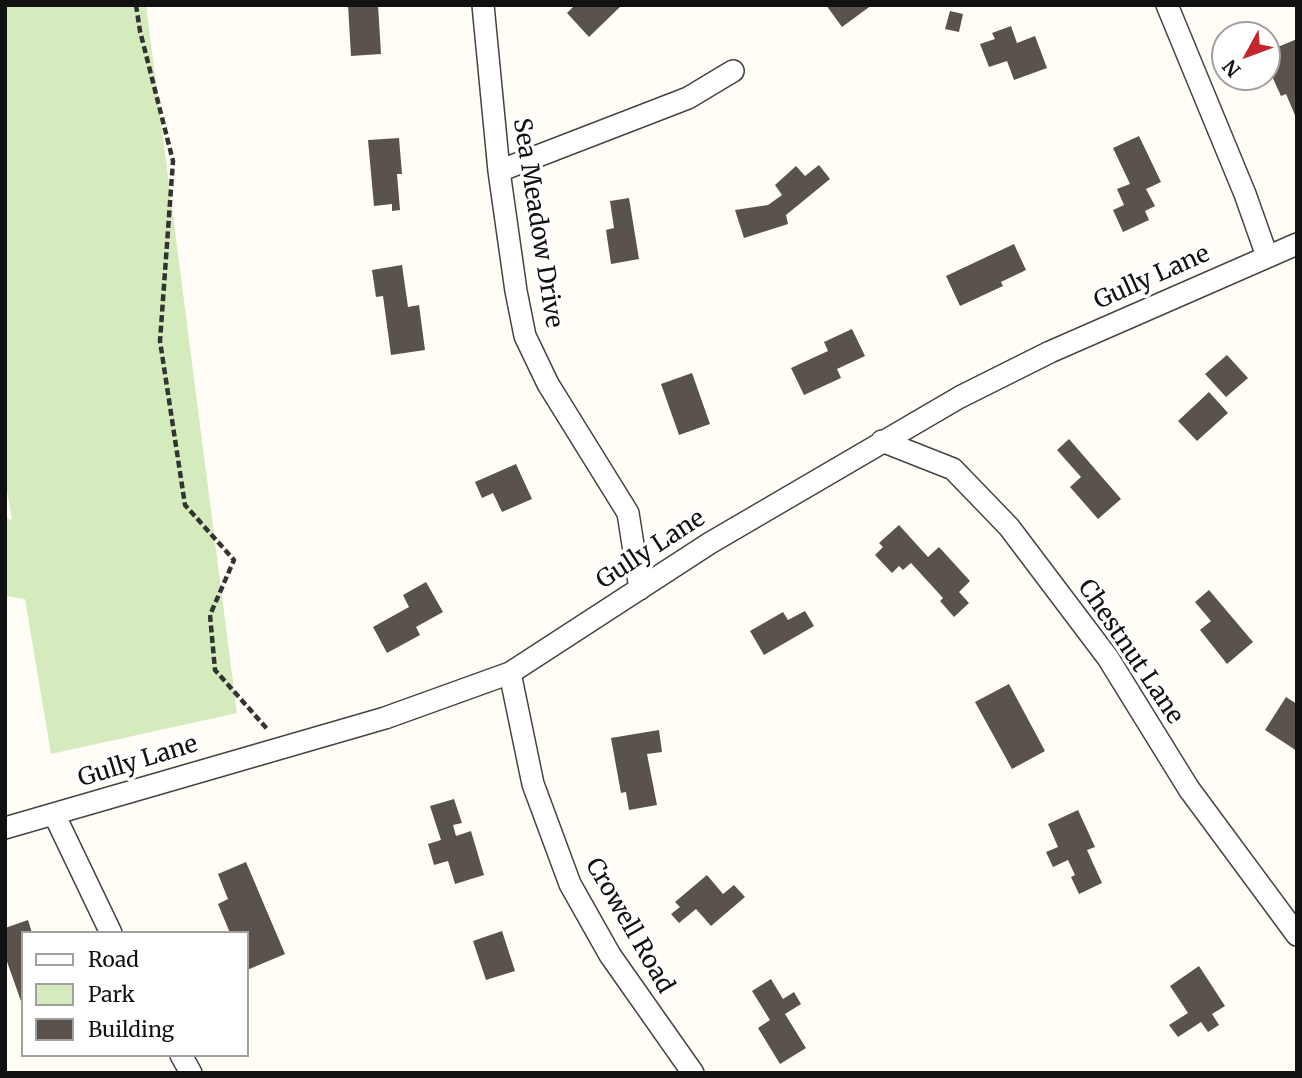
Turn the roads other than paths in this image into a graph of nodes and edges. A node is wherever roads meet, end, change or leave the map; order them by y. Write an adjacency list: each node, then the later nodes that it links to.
1 (483, 5): 4 (street, Sea Meadow Drive)
2 (1167, 5): 6 (street)
3 (733, 71): 4 (street)
4 (499, 171): 8 (street, Sea Meadow Drive)
5 (1297, 244): 6 (street, Gully Lane)
6 (1267, 256): 7 (street, Gully Lane)
7 (881, 441): 8 (street, Gully Lane); 13 (street, Chestnut Lane)
8 (640, 589): 9 (street, Gully Lane)
9 (510, 673): 10 (street, Gully Lane); 16 (street, Crowell Road)
10 (54, 814): 11 (street, Gully Lane); 12 (street)
11 (5, 828)
12 (110, 931)
13 (1297, 935)
14 (182, 1057): 15 (street)
15 (191, 1073)
16 (693, 1073)

